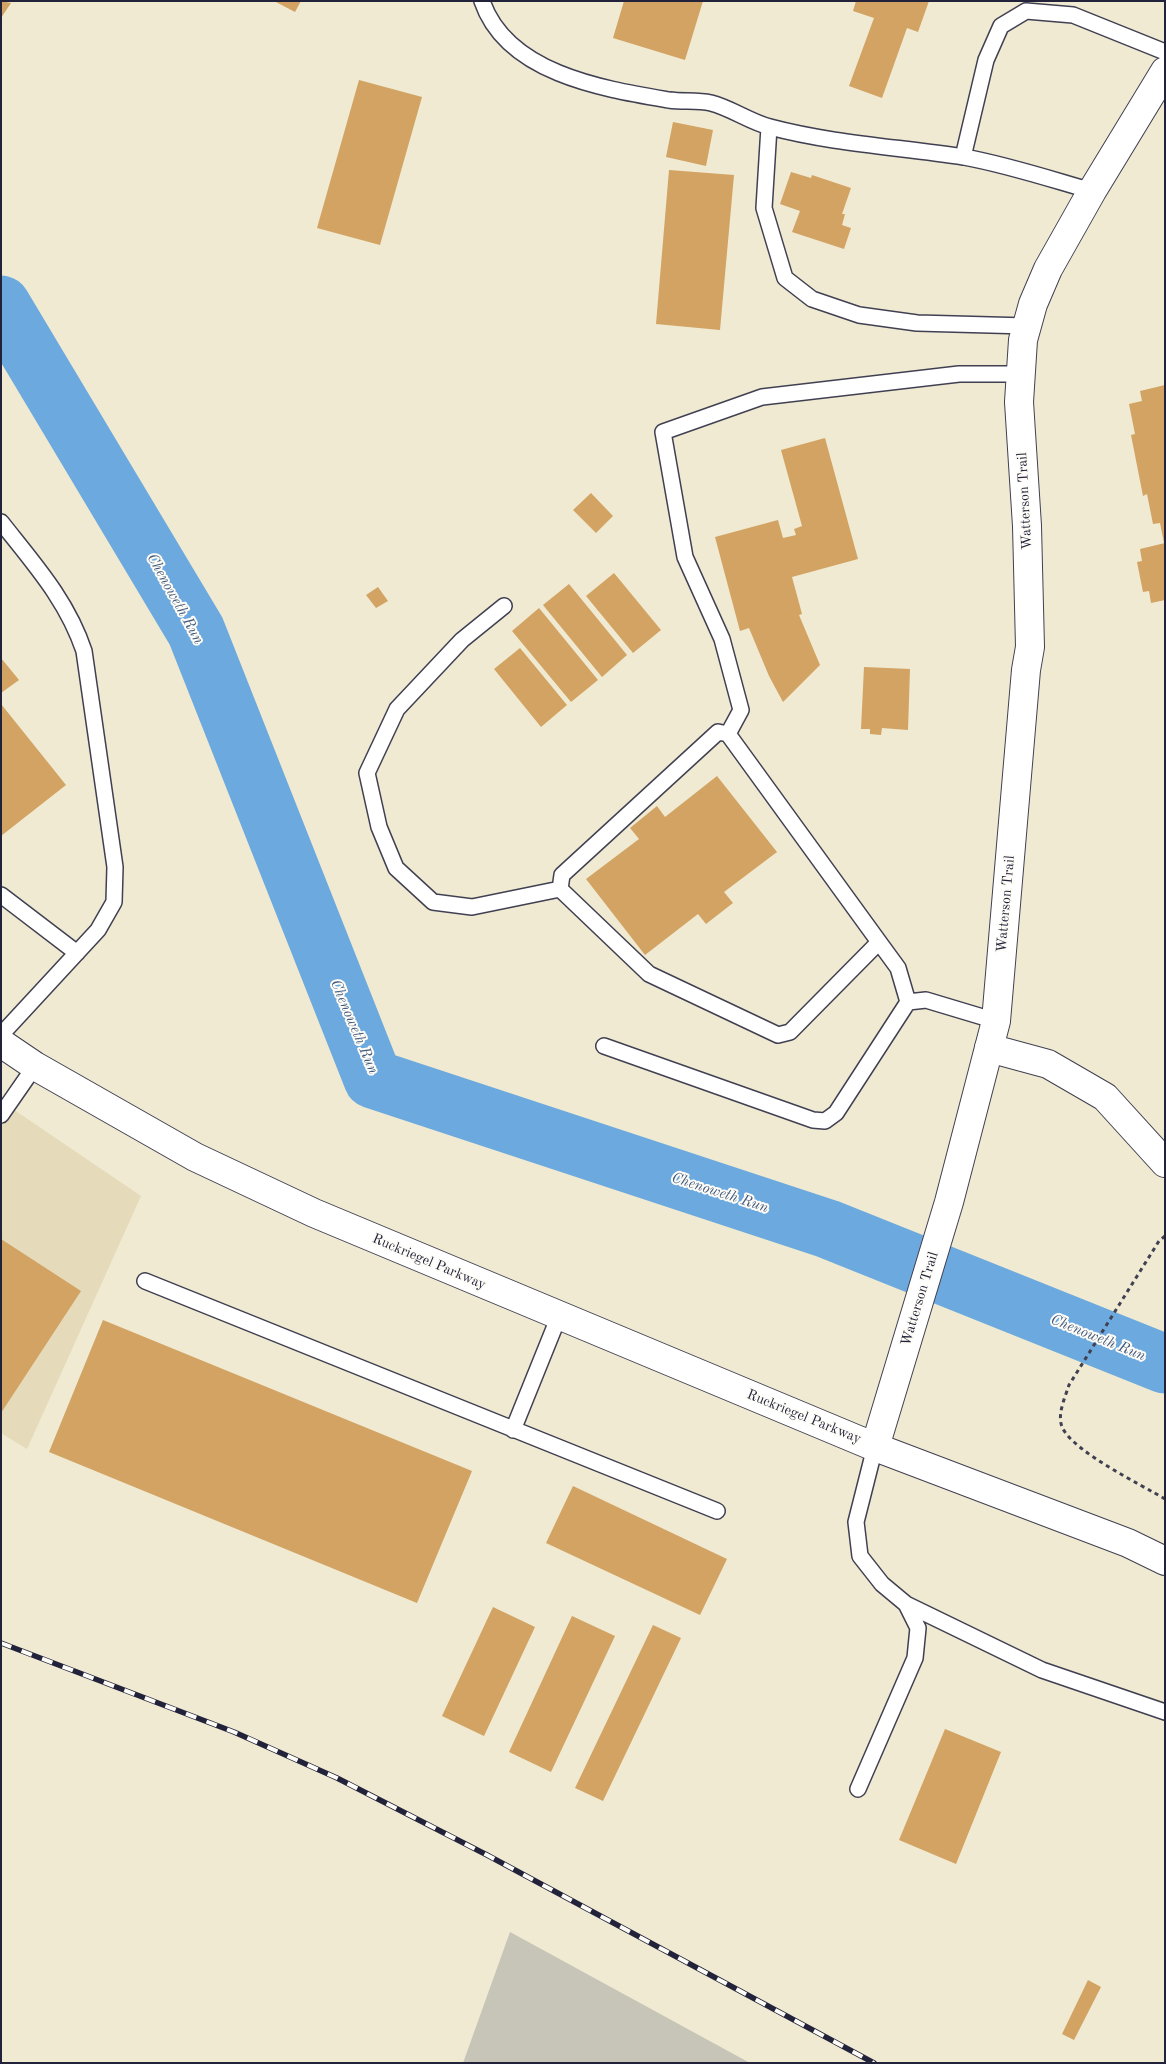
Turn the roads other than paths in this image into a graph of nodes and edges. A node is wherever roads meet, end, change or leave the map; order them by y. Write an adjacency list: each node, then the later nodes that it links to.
1 (482, 1): 4 (lane)
2 (1165, 52): 5 (lane)
3 (1165, 71): 6 (main road, Watterson Trail)
4 (769, 127): 5 (lane); 7 (lane)
5 (963, 157): 6 (lane)
6 (1092, 191): 7 (main road, Watterson Trail)
7 (1027, 326): 8 (main road, Watterson Trail)
8 (1020, 374): 11 (lane); 17 (main road, Watterson Trail)
9 (1, 522): 15 (lane)
10 (504, 606): 12 (lane)
11 (728, 734): 12 (lane); 14 (lane)
12 (560, 889): 14 (lane)
13 (1, 895): 15 (lane)
14 (879, 942): 16 (lane)
15 (77, 953): 18 (lane)
16 (908, 1002): 17 (lane); 20 (lane)
17 (996, 1021): 21 (main road, Watterson Trail)
18 (1, 1036)
19 (1, 1043): 22 (main road, Ruckriegel Parkway)
20 (604, 1046)
21 (990, 1048): 24 (main road); 28 (main road, Watterson Trail)
22 (34, 1066): 23 (lane); 26 (main road, Ruckriegel Parkway)
23 (1, 1115)
24 (1165, 1163)
25 (145, 1282): 27 (lane)
26 (559, 1316): 27 (lane); 28 (main road, Ruckriegel Parkway)
27 (513, 1430): 29 (lane)
28 (875, 1447): 30 (main road); 31 (lane)
29 (717, 1511)
30 (1165, 1561)
31 (906, 1604): 32 (lane); 33 (lane)
32 (1165, 1712)
33 (858, 1788)

